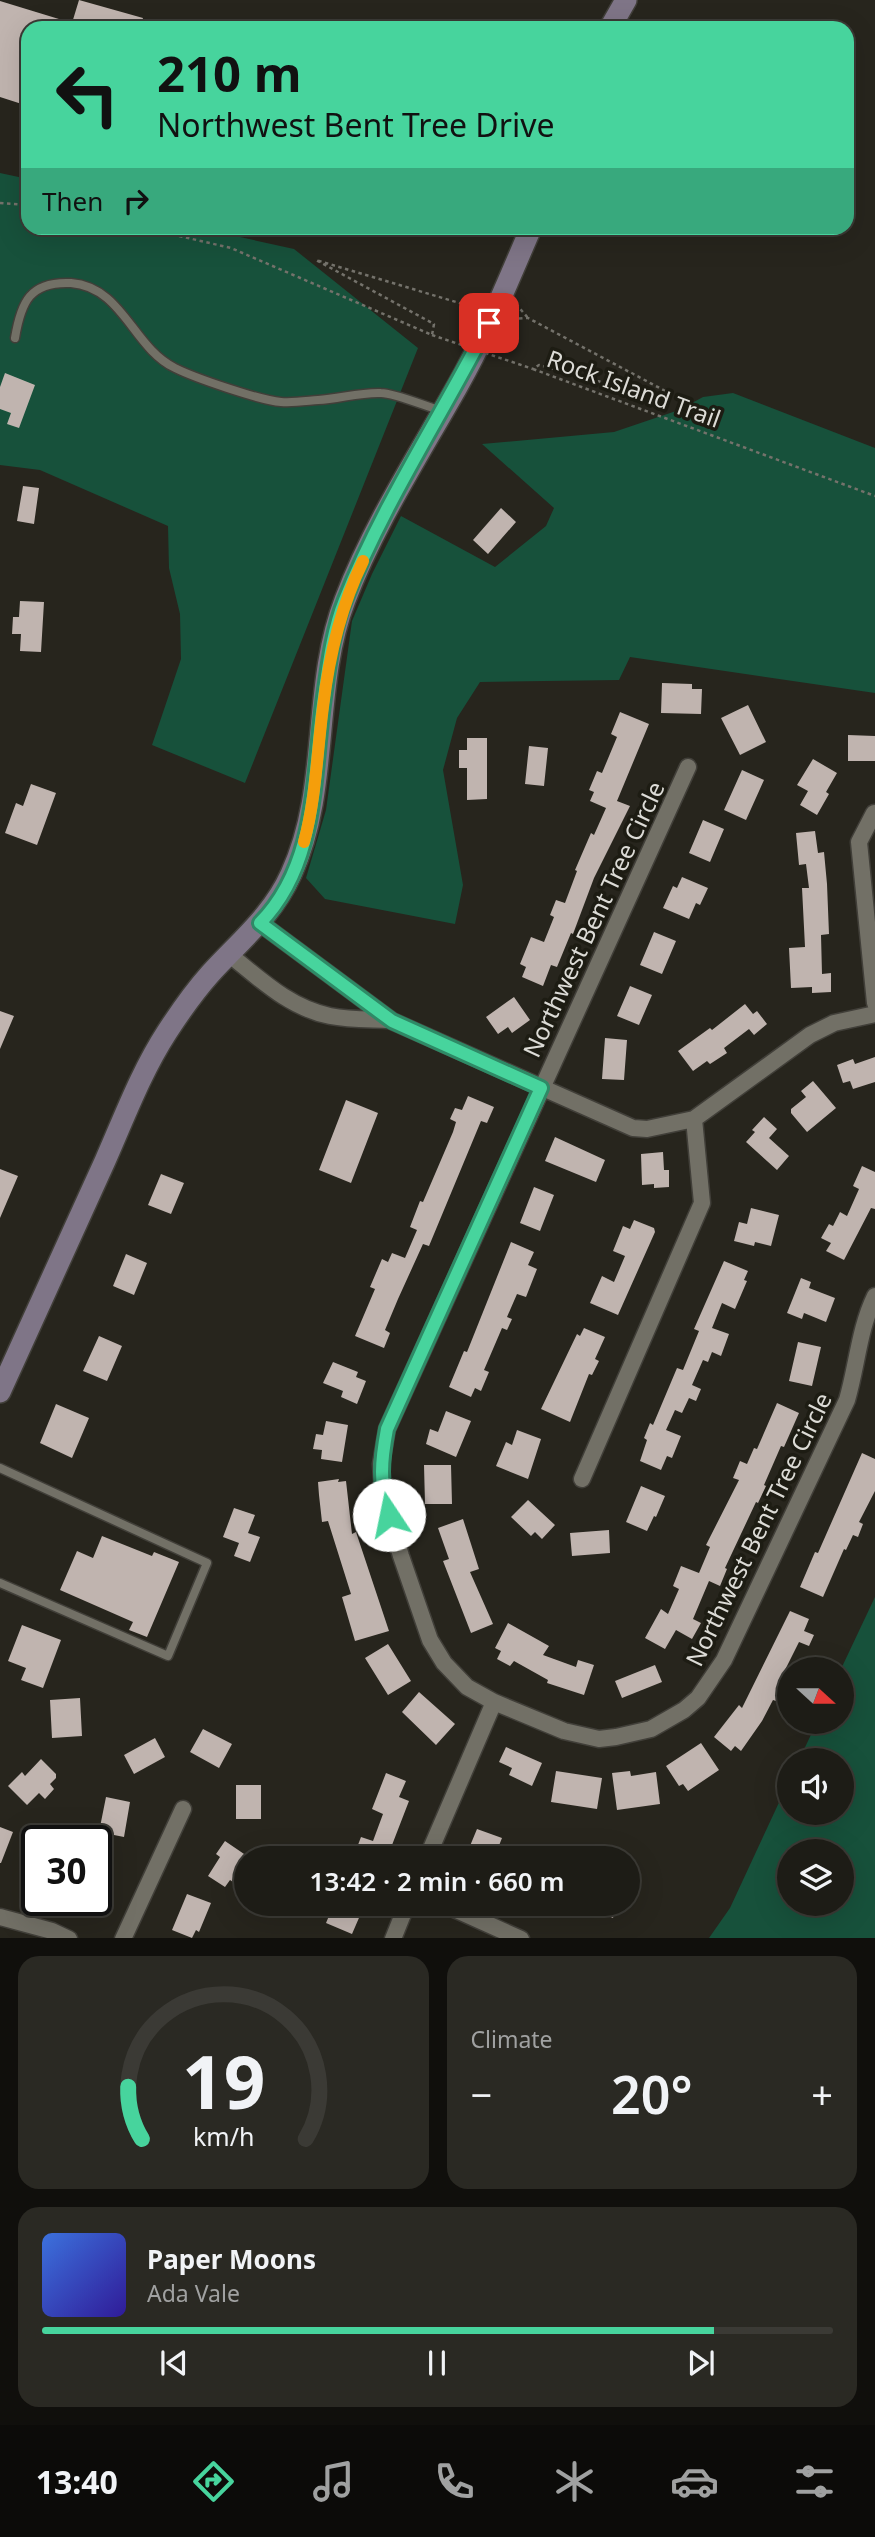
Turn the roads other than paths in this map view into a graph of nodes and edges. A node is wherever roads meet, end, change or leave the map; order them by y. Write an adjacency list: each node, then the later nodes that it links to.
1 (626, 0): 2 (main road)
2 (614, 21)
3 (528, 235): 5 (main road)
4 (15, 338): 5 (lane)
5 (442, 411): 8 (main road)
6 (688, 767): 13 (street, Northwest Bent Tree Circle)
7 (874, 813): 10 (street)
8 (260, 923): 9 (main road); 12 (street)
9 (230, 955): 12 (street); 16 (main road)
10 (875, 1003)
11 (875, 1014): 14 (street)
12 (392, 1021): 13 (street)
13 (541, 1088): 14 (street); 20 (street, Northwest Bent Tree Circle)
14 (694, 1119): 18 (street)
15 (875, 1296): 20 (street, Northwest Bent Tree Circle)
16 (0, 1392)
17 (0, 1468): 19 (lane)
18 (582, 1479)
19 (0, 1583)
20 (494, 1702): 22 (street)
21 (183, 1810): 27 (street)
22 (432, 1846)
23 (402, 1916): 28 (street)
24 (471, 1916): 29 (street)
25 (0, 1917): 26 (street)
26 (69, 1938)
27 (123, 1938)
28 (393, 1938)
29 (521, 1938)

